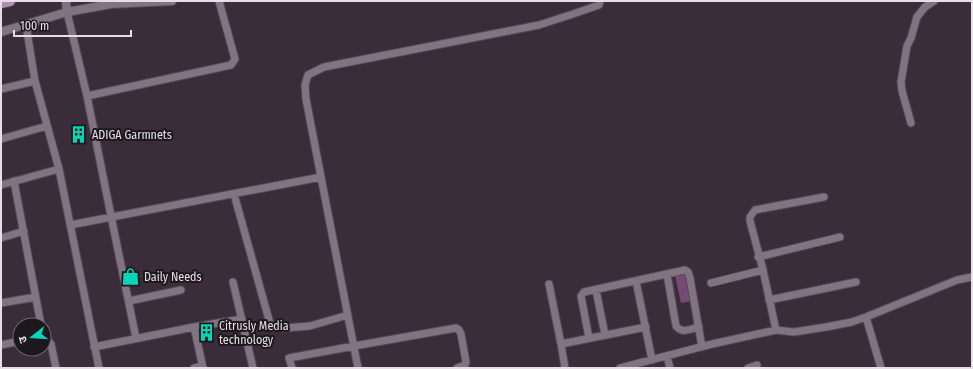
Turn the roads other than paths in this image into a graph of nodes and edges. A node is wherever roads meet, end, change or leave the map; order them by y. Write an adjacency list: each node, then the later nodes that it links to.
1 (10, 1): 7 (main road)
2 (66, 1): 8 (street)
3 (172, 1): 8 (street)
4 (219, 1): 13 (street)
5 (600, 1): 18 (street)
6 (934, 1): 14 (street)
7 (1, 4)
8 (67, 12): 9 (street); 13 (street)
9 (26, 25): 10 (street); 11 (street)
10 (1, 32)
11 (35, 81): 12 (street); 15 (street)
12 (1, 89)
13 (87, 96): 23 (street)
14 (911, 123)
15 (47, 126): 16 (street); 17 (street)
16 (1, 139)
17 (59, 169): 19 (street); 24 (street)
18 (321, 178): 21 (street); 43 (street)
19 (14, 181): 20 (street); 25 (street)
20 (1, 185)
21 (234, 194): 23 (street); 43 (street)
22 (824, 196): 28 (street)
23 (111, 216): 24 (street); 41 (street)
24 (70, 224): 58 (street)
25 (24, 232): 27 (street); 39 (street)
26 (840, 237): 28 (street)
27 (1, 238)
28 (758, 257): 29 (street)
29 (763, 270): 35 (street); 40 (street)
30 (667, 274): 32 (street); 49 (street); 49 (street)
31 (972, 277): 45 (street)
32 (636, 281): 38 (street); 48 (street)
33 (233, 282): 46 (street)
34 (856, 282): 40 (street)
35 (711, 283)
36 (549, 284): 55 (street)
37 (181, 290): 41 (street)
38 (596, 290): 51 (street); 53 (street)
39 (36, 297): 42 (street); 44 (street)
40 (770, 300): 50 (street)
41 (128, 301): 52 (street)
42 (1, 303)
43 (348, 315): 57 (street)
44 (40, 317)
45 (866, 317): 50 (street); 77 (street)
46 (242, 319): 47 (street); 69 (street)
47 (194, 327): 52 (street); 65 (street)
48 (646, 327): 51 (street); 62 (street)
49 (699, 327): 59 (street)
50 (776, 330): 59 (street)
51 (605, 334): 53 (street)
52 (136, 338): 58 (street)
53 (590, 338): 55 (street)
54 (12, 343): 56 (street)
55 (561, 344): 73 (street)
56 (1, 345)
57 (354, 346): 70 (street); 71 (street); 72 (street)
58 (94, 347): 67 (street)
59 (702, 347): 61 (street)
60 (52, 349): 66 (street)
61 (667, 356): 62 (street); 75 (street)
62 (652, 360): 63 (street)
63 (641, 366): 74 (street)
64 (757, 366): 76 (street)
65 (202, 367): 68 (street)
66 (56, 368)
67 (99, 368)
68 (194, 368)
69 (253, 368)
70 (292, 368)
71 (358, 368)
72 (457, 368)
73 (565, 368)
74 (620, 368)
75 (670, 368)
76 (748, 368)
77 (881, 368)

